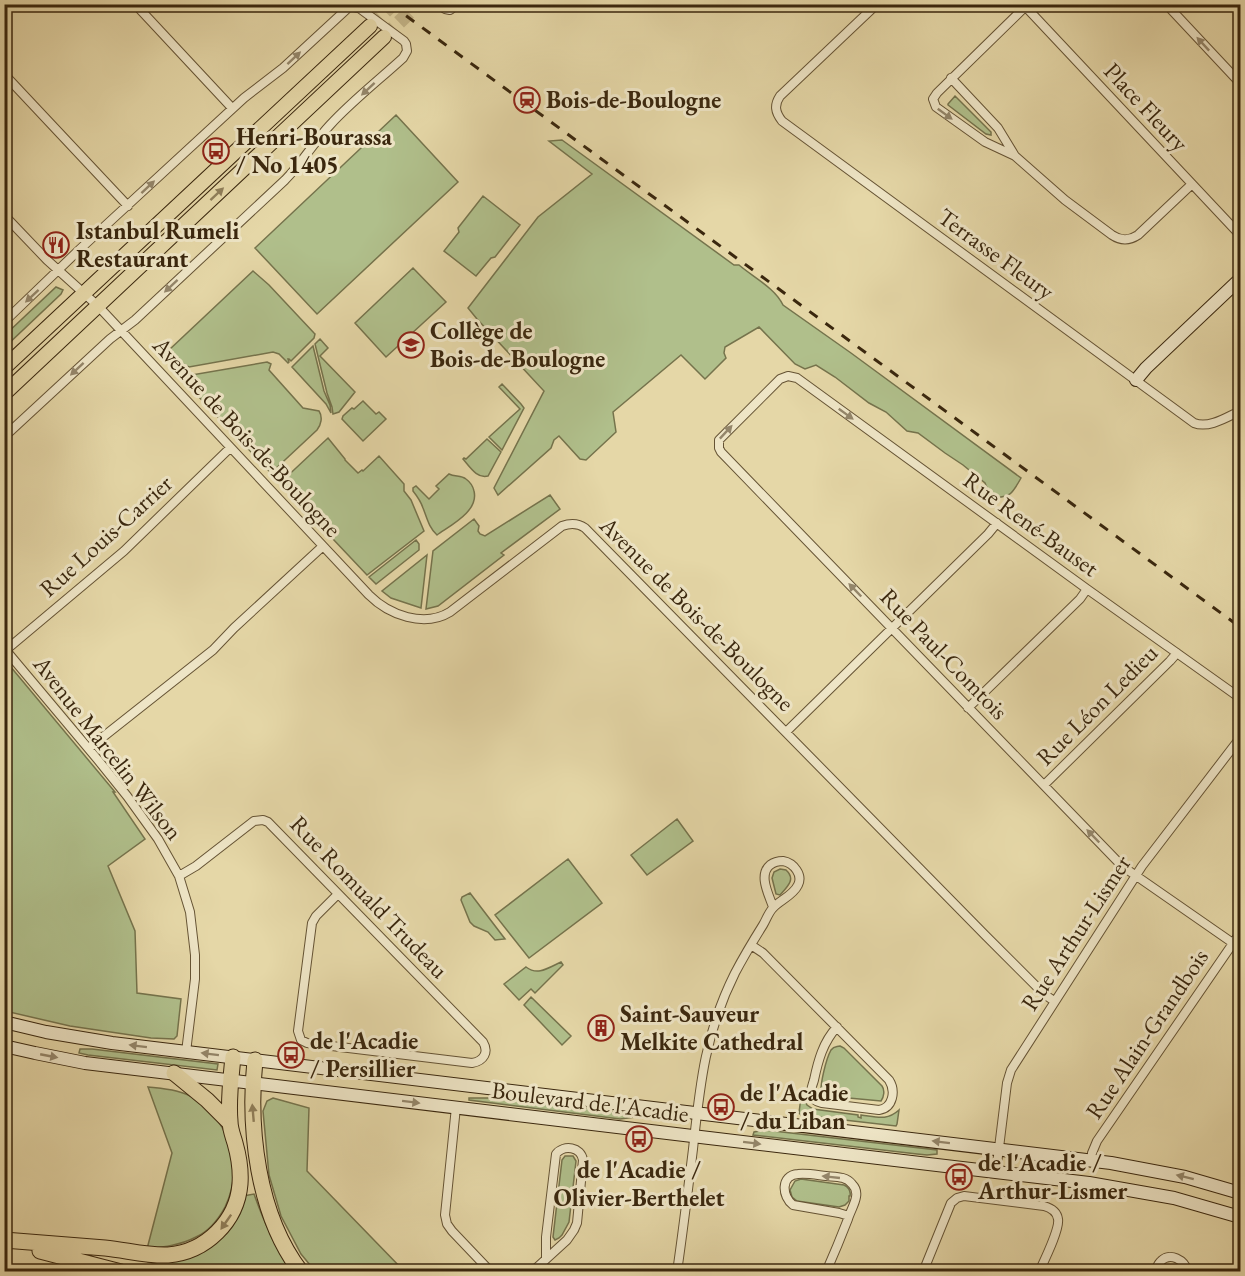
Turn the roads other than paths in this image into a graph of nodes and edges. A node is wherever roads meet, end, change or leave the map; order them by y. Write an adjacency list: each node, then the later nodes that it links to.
1 (135, 4): 12 (street)
2 (438, 4): 3 (street)
3 (458, 4)
4 (878, 4): 26 (street, Terrasse Fleury)
5 (1166, 4): 11 (street, one-way to 5)
6 (1024, 6): 10 (street); 14 (street, Place Fleury)
7 (370, 26): 20 (main road)
8 (384, 37): 21 (main road, one-way to 8)
9 (4, 74): 15 (street)
10 (951, 78): 13 (street); 13 (street, one-way to 13)
11 (1240, 83)
12 (232, 108): 15 (street, one-way to 12); 23 (street, one-way to 23)
13 (1015, 156): 14 (street)
14 (1192, 184): 17 (street, Place Fleury)
15 (128, 206): 18 (street)
16 (4, 215): 18 (street, Avenue de Bois-de-Boulogne)
17 (1240, 236)
18 (59, 270): 20 (street, Avenue de Bois-de-Boulogne); 22 (street, one-way to 22)
19 (1240, 279): 26 (main road)
20 (85, 293): 21 (street, Avenue de Bois-de-Boulogne); 24 (main road)
21 (98, 306): 23 (street, Avenue de Bois-de-Boulogne); 27 (main road)
22 (4, 322)
23 (121, 330): 29 (street, one-way to 29); 30 (street, Avenue de Bois-de-Boulogne)
24 (4, 368)
25 (799, 379): 31 (street, Rue René-Bauset, one-way to 31); 34 (street, Rue Paul-Comtois, one-way to 25)
26 (1136, 380): 28 (street, Terrasse Fleury)
27 (4, 394)
28 (1240, 411)
29 (4, 437)
30 (230, 448): 32 (street, Avenue de Bois-de-Boulogne); 35 (street, Rue Louis-Carrier)
31 (997, 524): 33 (street, Rue René-Bauset); 34 (street)
32 (323, 546): 39 (street, Avenue de Bois-de-Boulogne); 41 (street)
33 (1087, 589): 36 (street, Rue René-Bauset); 38 (street)
34 (891, 629): 38 (street, Rue Paul-Comtois); 39 (street)
35 (5, 649): 41 (street, Avenue Marcelin Wilson)
36 (1177, 652): 37 (street, Rue René-Bauset); 42 (street, Rue Léon Ledieu)
37 (1240, 698)
38 (968, 708): 42 (street, Rue Paul-Comtois)
39 (786, 732): 50 (street, Avenue de Bois-de-Boulogne)
40 (1240, 738): 43 (street, Rue Arthur-Lismer)
41 (88, 748): 44 (street, Avenue Marcelin Wilson)
42 (1044, 785): 43 (street, Rue Paul-Comtois, one-way to 42)
43 (1135, 875): 49 (street, Rue Paul-Comtois); 50 (street, Rue Arthur-Lismer)
44 (178, 876): 45 (street, Rue Romuald Trudeau); 56 (street, Avenue Marcelin Wilson)
45 (338, 894): 45 (street, Rue Romuald Trudeau)
46 (773, 907): 46 (street); 48 (street)
47 (1240, 933): 49 (street, Rue Alain-Grandbois)
48 (750, 945): 52 (street); 63 (street)
49 (1237, 945): 67 (street, Rue Alain-Grandbois)
50 (1054, 1001): 66 (street, Rue Arthur-Lismer)
51 (4, 1022): 53 (main road, Boulevard de l'Acadie)
52 (837, 1027): 52 (street)
53 (27, 1028): 55 (main road); 56 (main road, Boulevard de l'Acadie, one-way to 53)
54 (4, 1046): 55 (main road, Boulevard de l'Acadie)
55 (21, 1050): 59 (main road, Boulevard de l'Acadie, one-way to 59)
56 (186, 1052): 57 (main road, Boulevard de l'Acadie, one-way to 56)
57 (233, 1057): 58 (main road, Boulevard de l'Acadie); 60 (highway)
58 (255, 1060): 61 (highway); 63 (main road, Boulevard de l'Acadie)
59 (174, 1073): 60 (main road, Boulevard de l'Acadie); 64 (highway)
60 (231, 1080): 61 (main road, Boulevard de l'Acadie); 64 (highway)
61 (253, 1083): 62 (main road, Boulevard de l'Acadie, one-way to 62); 75 (highway, one-way to 61)
62 (456, 1107): 65 (main road, Boulevard de l'Acadie); 76 (street)
63 (696, 1113): 65 (street); 66 (main road, Boulevard de l'Acadie, one-way to 63)
64 (230, 1123): 72 (highway, one-way to 72)
65 (694, 1136): 68 (main road, Boulevard de l'Acadie, one-way to 68); 78 (street)
66 (999, 1149): 67 (main road, Boulevard de l'Acadie); 68 (street, Rue Arthur-Lismer)
67 (1091, 1160): 69 (main road, Boulevard de l'Acadie, one-way to 67)
68 (996, 1172): 71 (main road, Boulevard de l'Acadie)
69 (1240, 1193)
70 (849, 1216): 70 (street, one-way to 70); 79 (street)
71 (1240, 1218)
72 (4, 1242): 74 (highway)
73 (546, 1258): 73 (street); 77 (street)
74 (121, 1272)
75 (301, 1272)
76 (491, 1272)
77 (532, 1272)
78 (677, 1272)
79 (826, 1272)
80 (923, 1272): 81 (street)
81 (1040, 1272)
82 (1155, 1272): 83 (street)
83 (1188, 1272)

